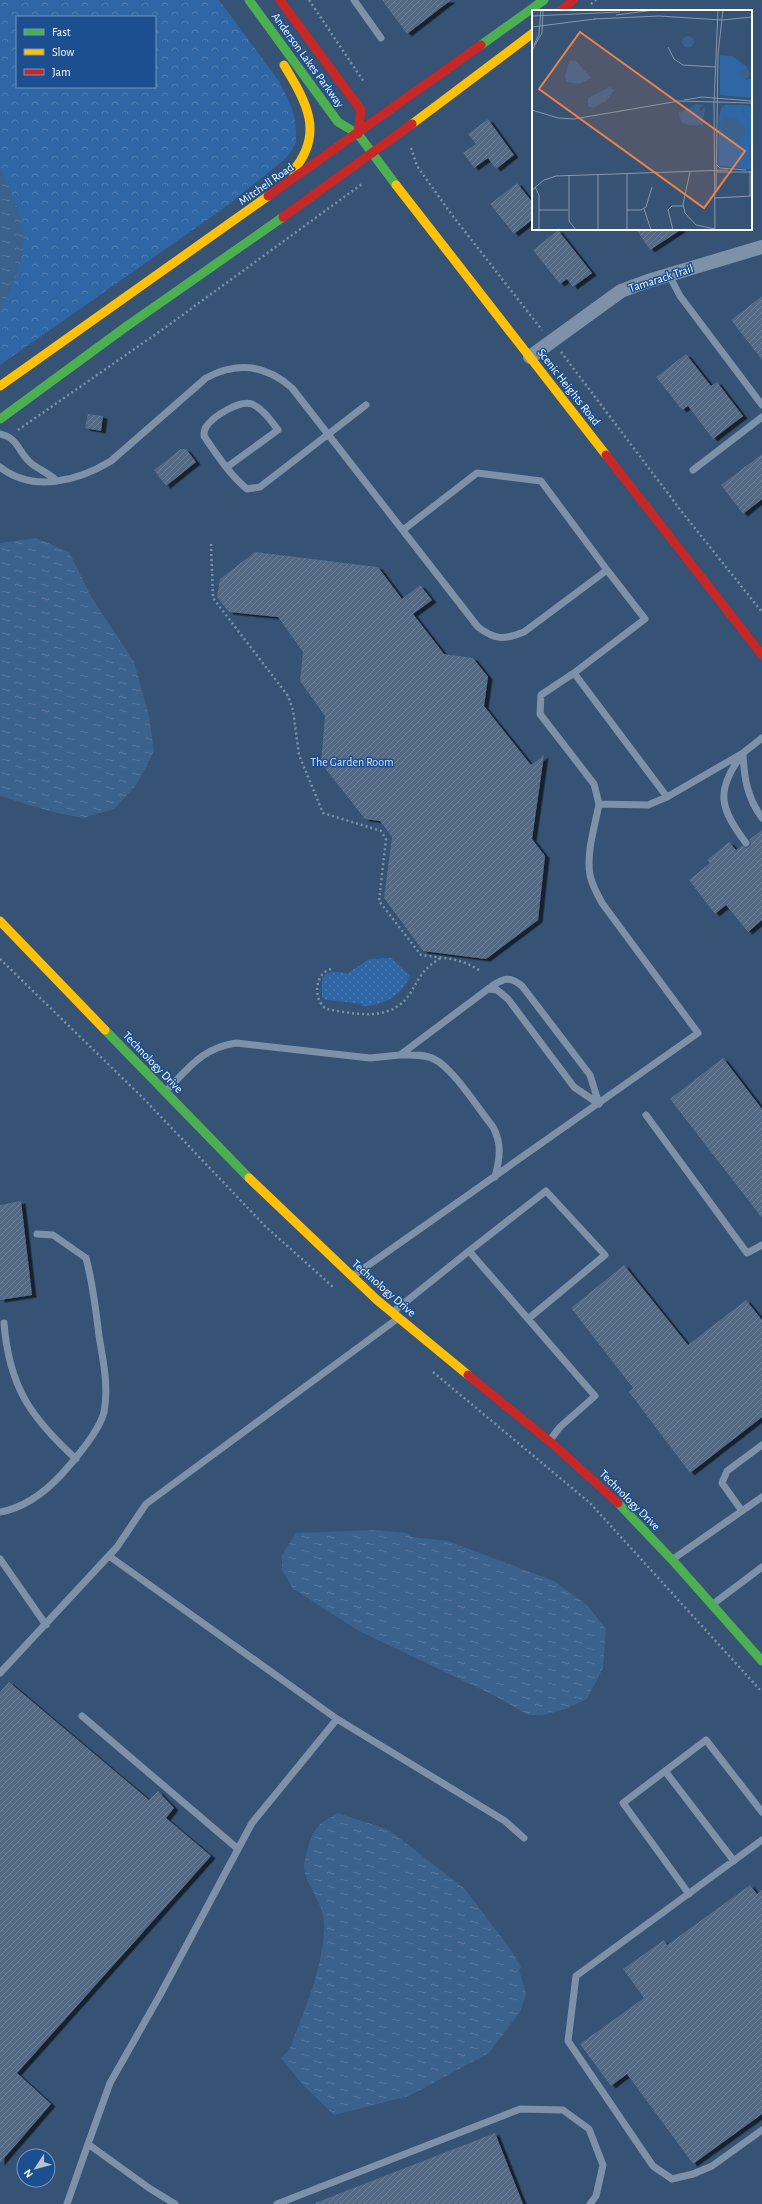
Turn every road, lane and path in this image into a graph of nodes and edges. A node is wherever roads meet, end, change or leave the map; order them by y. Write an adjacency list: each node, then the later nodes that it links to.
1 (249, 0): 12 (street, Anderson Lakes Parkway)
2 (280, 0): 12 (street, Anderson Lakes Parkway)
3 (354, 0): 10 (lane)
4 (544, 0): 12 (street, Mitchell Road)
5 (573, 0): 7 (street)
6 (242, 6): 8 (street)
7 (562, 10)
8 (250, 18)
9 (532, 35): 14 (street)
10 (382, 38)
11 (276, 55): 16 (street)
12 (358, 134): 14 (street, Scenic Heights Road); 16 (street, Mitchell Road)
13 (405, 149): 19 (path)
14 (372, 153): 15 (street, Scenic Heights Road); 25 (street)
15 (383, 168): 20 (street, Scenic Heights Road); 28 (path)
16 (241, 216): 21 (street, Mitchell Road)
17 (762, 247): 18 (street, Tamarack Trail)
18 (669, 274): 19 (street, Tamarack Trail); 22 (lane)
19 (552, 340): 20 (street, Tamarack Trail); 36 (path)
20 (530, 357): 37 (street, Scenic Heights Road)
21 (0, 386)
22 (762, 404)
23 (366, 405): 27 (lane)
24 (762, 417): 31 (lane)
25 (0, 419)
26 (0, 434): 28 (lane)
27 (329, 435): 30 (lane); 32 (lane); 33 (lane)
28 (10, 436): 32 (lane)
29 (0, 467): 32 (lane)
30 (227, 467): 30 (lane)
31 (693, 470)
32 (56, 480)
33 (403, 530): 35 (lane); 35 (lane)
34 (211, 544): 46 (path)
35 (607, 570): 38 (lane)
36 (762, 612)
37 (762, 655)
38 (574, 673): 41 (lane); 42 (lane)
39 (762, 738): 40 (lane)
40 (743, 753): 41 (lane); 43 (lane); 44 (lane)
41 (667, 797): 42 (lane)
42 (599, 804): 52 (lane)
43 (762, 818)
44 (746, 843)
45 (0, 921): 51 (street, Technology Drive)
46 (442, 958): 47 (path); 48 (path)
47 (331, 969)
48 (481, 972)
49 (488, 989): 50 (lane); 52 (lane); 52 (lane)
50 (400, 1055): 51 (lane); 54 (lane)
51 (166, 1092): 58 (street, Technology Drive)
52 (599, 1104): 54 (lane)
53 (646, 1115): 56 (lane)
54 (494, 1177): 58 (lane)
55 (37, 1234): 64 (lane)
56 (762, 1245)
57 (469, 1251): 59 (lane); 60 (lane); 60 (lane)
58 (351, 1277): 59 (street, Technology Drive)
59 (395, 1315): 62 (street, Technology Drive); 68 (lane)
60 (528, 1320): 62 (lane)
61 (4, 1323): 64 (lane)
62 (549, 1441): 70 (street, Technology Drive)
63 (762, 1445): 66 (lane)
64 (76, 1459): 67 (lane)
65 (762, 1497): 66 (lane)
66 (742, 1511): 70 (lane)
67 (0, 1512)
68 (109, 1556): 73 (lane); 77 (lane)
69 (0, 1559): 73 (lane)
70 (672, 1560): 72 (street, Technology Drive)
71 (762, 1567): 72 (lane)
72 (712, 1605): 74 (street, Technology Drive)
73 (46, 1625): 75 (lane)
74 (762, 1661)
75 (0, 1673)
76 (82, 1716): 82 (lane)
77 (337, 1719): 80 (lane); 82 (lane)
78 (665, 1771): 79 (lane); 83 (lane); 84 (lane)
79 (762, 1812)
80 (524, 1838)
81 (762, 1840): 83 (lane)
82 (238, 1849): 86 (lane)
83 (734, 1861): 84 (lane)
84 (689, 1894): 85 (lane)
85 (762, 2130)
86 (88, 2144): 87 (lane); 88 (lane)
87 (67, 2204)
88 (175, 2204)
89 (276, 2204): 90 (lane)
90 (590, 2204)

